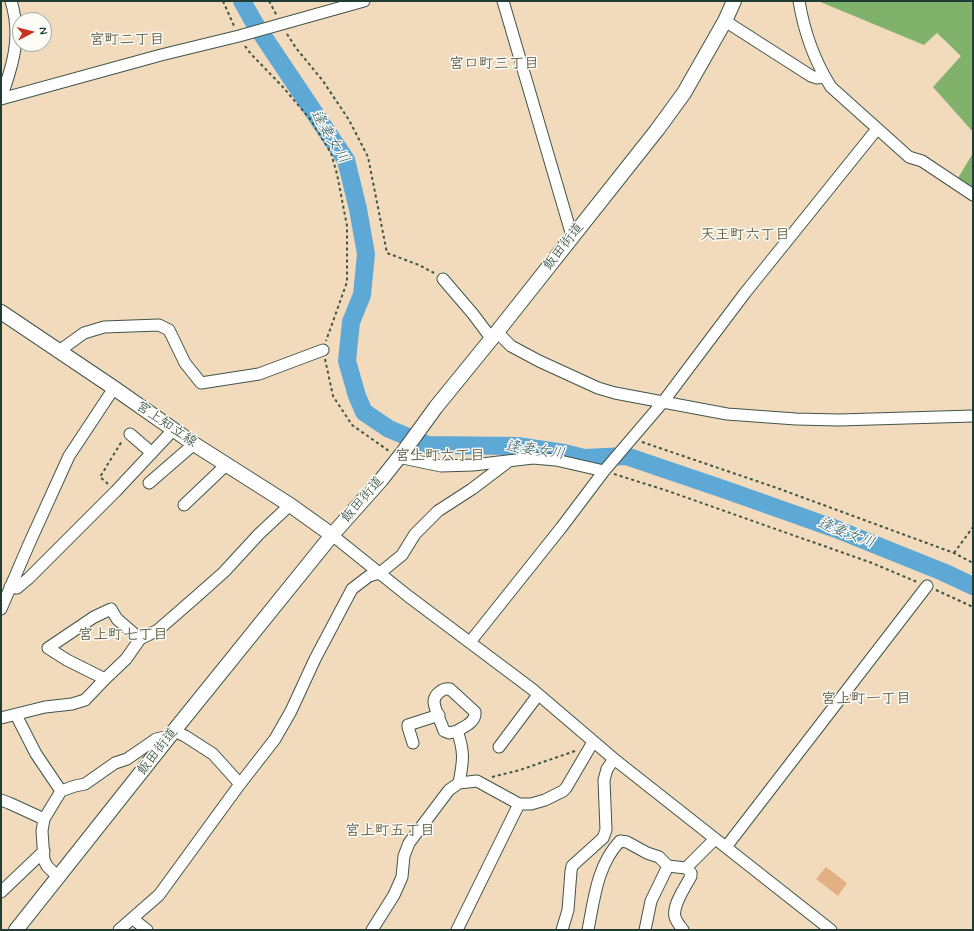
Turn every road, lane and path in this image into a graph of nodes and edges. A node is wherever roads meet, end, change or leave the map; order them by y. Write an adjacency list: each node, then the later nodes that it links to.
1 (11, 1): 12 (street)
2 (223, 1): 10 (path)
3 (269, 1): 9 (path)
4 (364, 1): 9 (street)
5 (503, 1): 15 (street)
6 (734, 1): 8 (main road, 飯田街道)
7 (799, 1): 11 (street)
8 (725, 21): 11 (street); 15 (main road, 飯田街道)
9 (277, 25): 10 (street); 16 (path)
10 (243, 35): 12 (street); 19 (path)
11 (824, 77): 13 (street)
12 (1, 98)
13 (877, 129): 14 (street); 22 (street)
14 (973, 195)
15 (572, 236): 18 (main road, 飯田街道)
16 (443, 279): 18 (street)
17 (1, 312): 20 (main road, 宮上知立線)
18 (494, 335): 22 (street); 29 (main road, 飯田街道)
19 (323, 350): 20 (street); 29 (path)
20 (59, 351): 21 (main road, 宮上知立線)
21 (114, 388): 24 (main road, 宮上知立線); 43 (street)
22 (663, 402): 23 (street); 26 (street)
23 (973, 416)
24 (174, 429): 27 (main road, 宮上知立線); 28 (street)
25 (127, 436): 28 (street); 34 (path)
26 (630, 441): 32 (street); 39 (path)
27 (194, 444): 31 (main road, 宮上知立線); 33 (street)
28 (152, 453): 34 (street)
29 (401, 454): 30 (street); 38 (main road, 飯田街道)
30 (509, 461): 32 (street); 41 (street)
31 (226, 465): 35 (main road, 宮上知立線); 36 (street)
32 (606, 470): 42 (path); 47 (street)
33 (149, 483)
34 (116, 491): 43 (street)
35 (290, 504): 38 (main road, 宮上知立線); 46 (street)
36 (184, 505)
37 (973, 527): 39 (path)
38 (332, 535): 41 (street); 54 (main road, 飯田街道)
39 (954, 553): 40 (path)
40 (973, 563)
41 (380, 573): 47 (street); 62 (street)
42 (927, 586): 44 (path); 68 (street)
43 (10, 587): 45 (street)
44 (973, 607)
45 (1, 609)
46 (140, 638): 48 (street); 48 (street)
47 (470, 642): 49 (street)
48 (105, 678): 50 (street)
49 (538, 695): 55 (street); 57 (street)
50 (16, 715): 52 (street); 63 (street)
51 (439, 715): 53 (street); 53 (street); 56 (street)
52 (1, 718)
53 (457, 731): 61 (street)
54 (172, 734): 62 (street); 63 (street); 72 (main road, 飯田街道)
55 (593, 742): 59 (street); 65 (street)
56 (413, 743)
57 (499, 747)
58 (577, 751): 60 (path)
59 (614, 759): 67 (street); 80 (street)
60 (477, 781): 61 (street); 65 (street)
61 (459, 783): 78 (street)
62 (240, 784): 74 (street)
63 (61, 792): 66 (street)
64 (1, 800): 66 (street)
65 (519, 804): 79 (street)
66 (44, 819): 69 (street)
67 (715, 839): 68 (street); 71 (street)
68 (726, 847): 84 (street)
69 (44, 851): 72 (street); 73 (street)
70 (668, 866): 71 (street); 81 (street); 82 (street)
71 (686, 868): 83 (street)
72 (59, 878): 75 (main road, 飯田街道)
73 (1, 892)
74 (133, 919): 76 (street); 77 (street)
75 (16, 930)
76 (119, 930)
77 (147, 930)
78 (372, 930)
79 (457, 930)
80 (562, 930)
81 (588, 930)
82 (645, 930)
83 (683, 930)
84 (831, 930)

